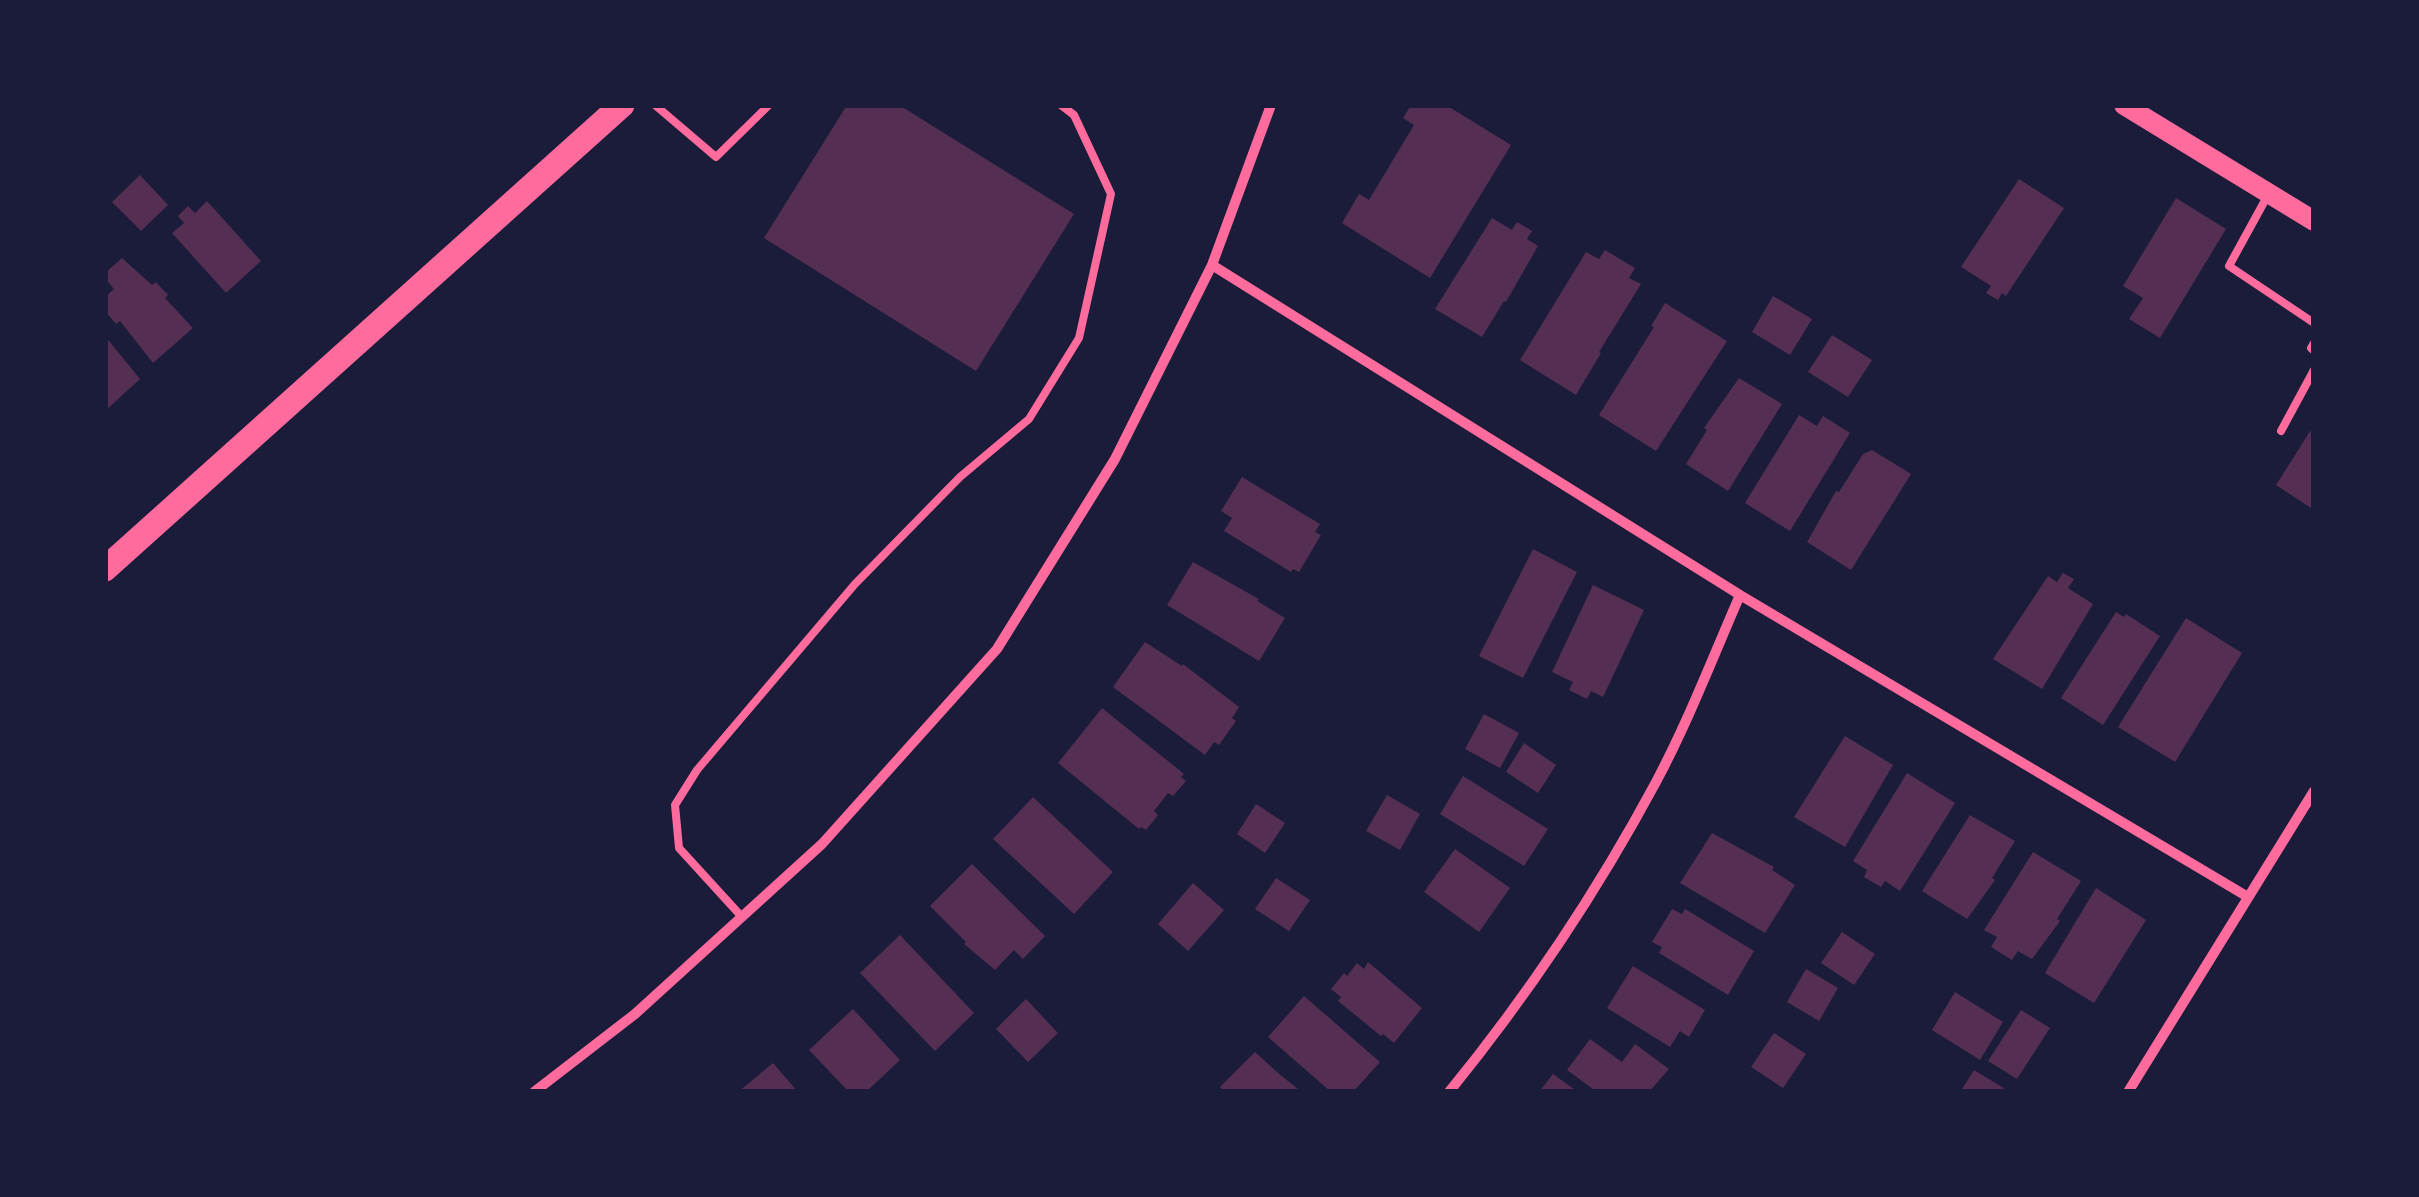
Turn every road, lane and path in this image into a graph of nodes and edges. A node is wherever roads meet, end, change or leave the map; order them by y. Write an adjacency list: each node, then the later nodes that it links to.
1 (622, 105): 15 (main road)
2 (655, 105): 3 (lane)
3 (770, 105)
4 (1061, 105): 19 (lane)
5 (1271, 105): 9 (street)
6 (2124, 105): 7 (main road)
7 (2269, 194): 8 (main road); 10 (lane)
8 (2314, 221)
9 (1212, 265): 16 (street); 19 (street)
10 (2314, 323)
11 (2314, 343): 12 (lane)
12 (2314, 351)
13 (2314, 370): 14 (lane)
14 (2281, 431)
15 (105, 569)
16 (1740, 594): 18 (street); 21 (street)
17 (2314, 791): 18 (street)
18 (2248, 897): 22 (street)
19 (742, 917): 20 (street)
20 (534, 1092)
21 (1449, 1092)
22 (2128, 1092)

